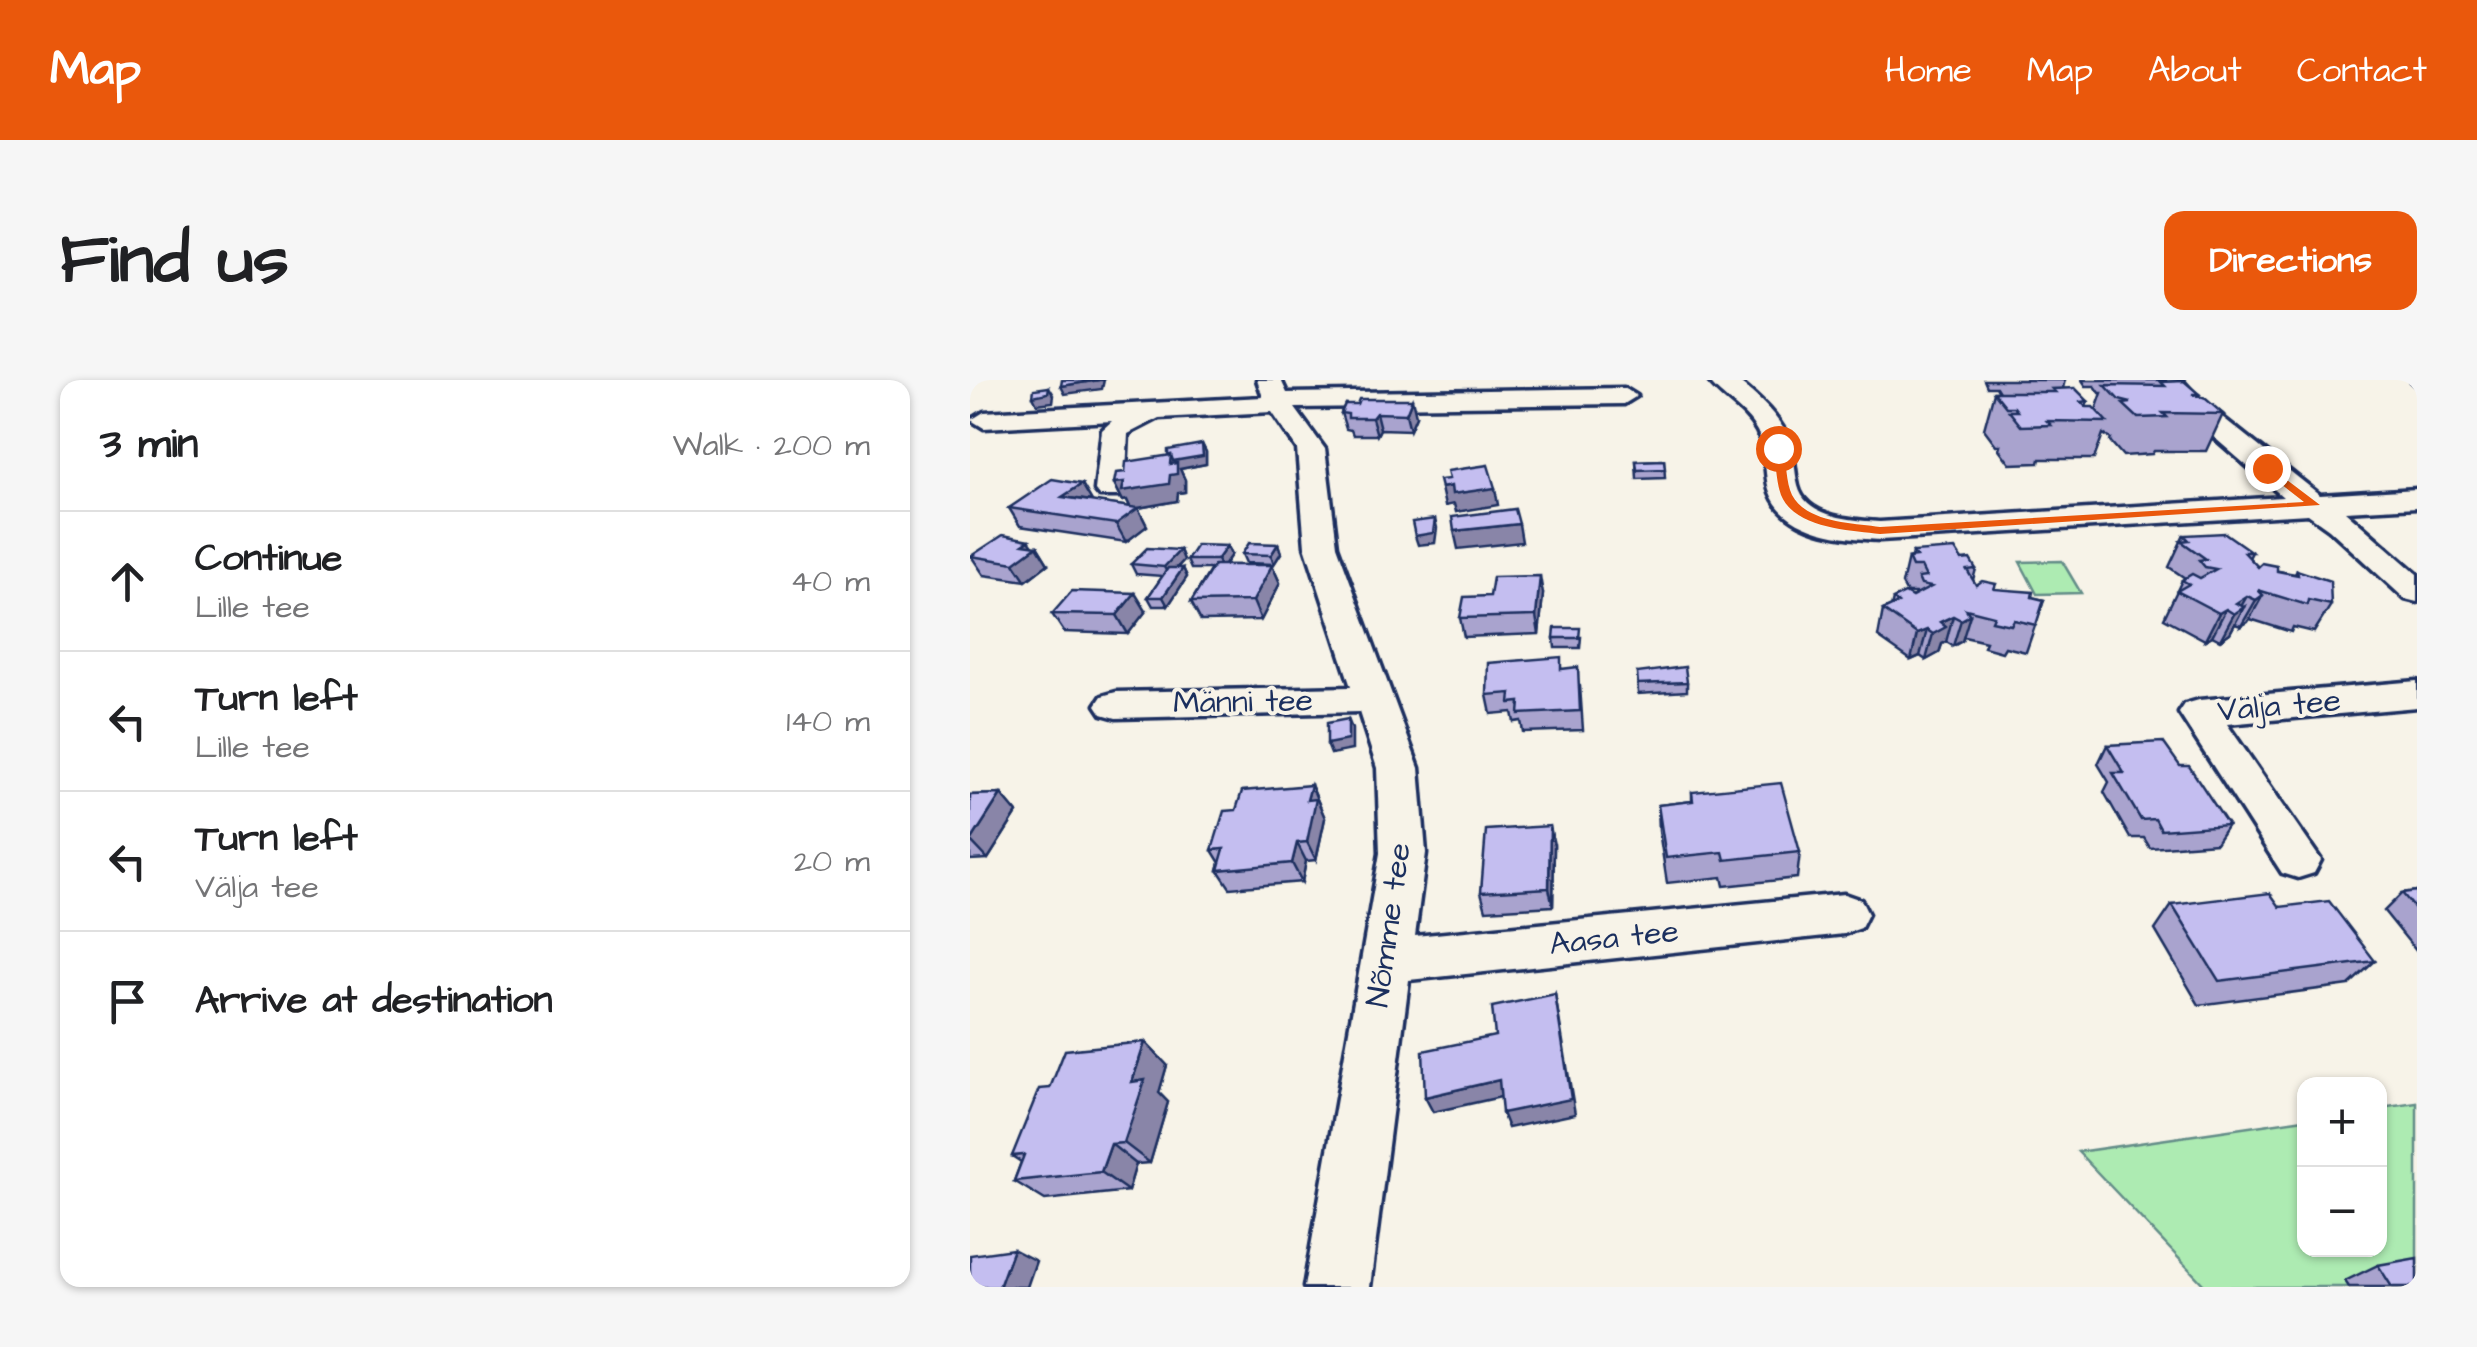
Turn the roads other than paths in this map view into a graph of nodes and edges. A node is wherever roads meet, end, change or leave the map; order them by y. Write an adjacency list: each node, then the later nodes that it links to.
1 (1720, 380): 9 (street)
2 (2169, 380): 9 (street)
3 (1275, 395): 4 (street); 5 (street); 12 (street, Nõmme tee)
4 (1624, 396)
5 (1152, 412): 6 (street); 7 (street)
6 (984, 420)
7 (1110, 490)
8 (2417, 498): 9 (street)
9 (2314, 505): 10 (street)
10 (2417, 592)
11 (2417, 694): 14 (street, Välja tee)
12 (1371, 699): 13 (street, Männi tee); 16 (street, Nõmme tee)
13 (1116, 705)
14 (2298, 860)
15 (1844, 914): 16 (street, Aasa tee)
16 (1384, 961): 17 (street, Nõmme tee)
17 (1338, 1287)

